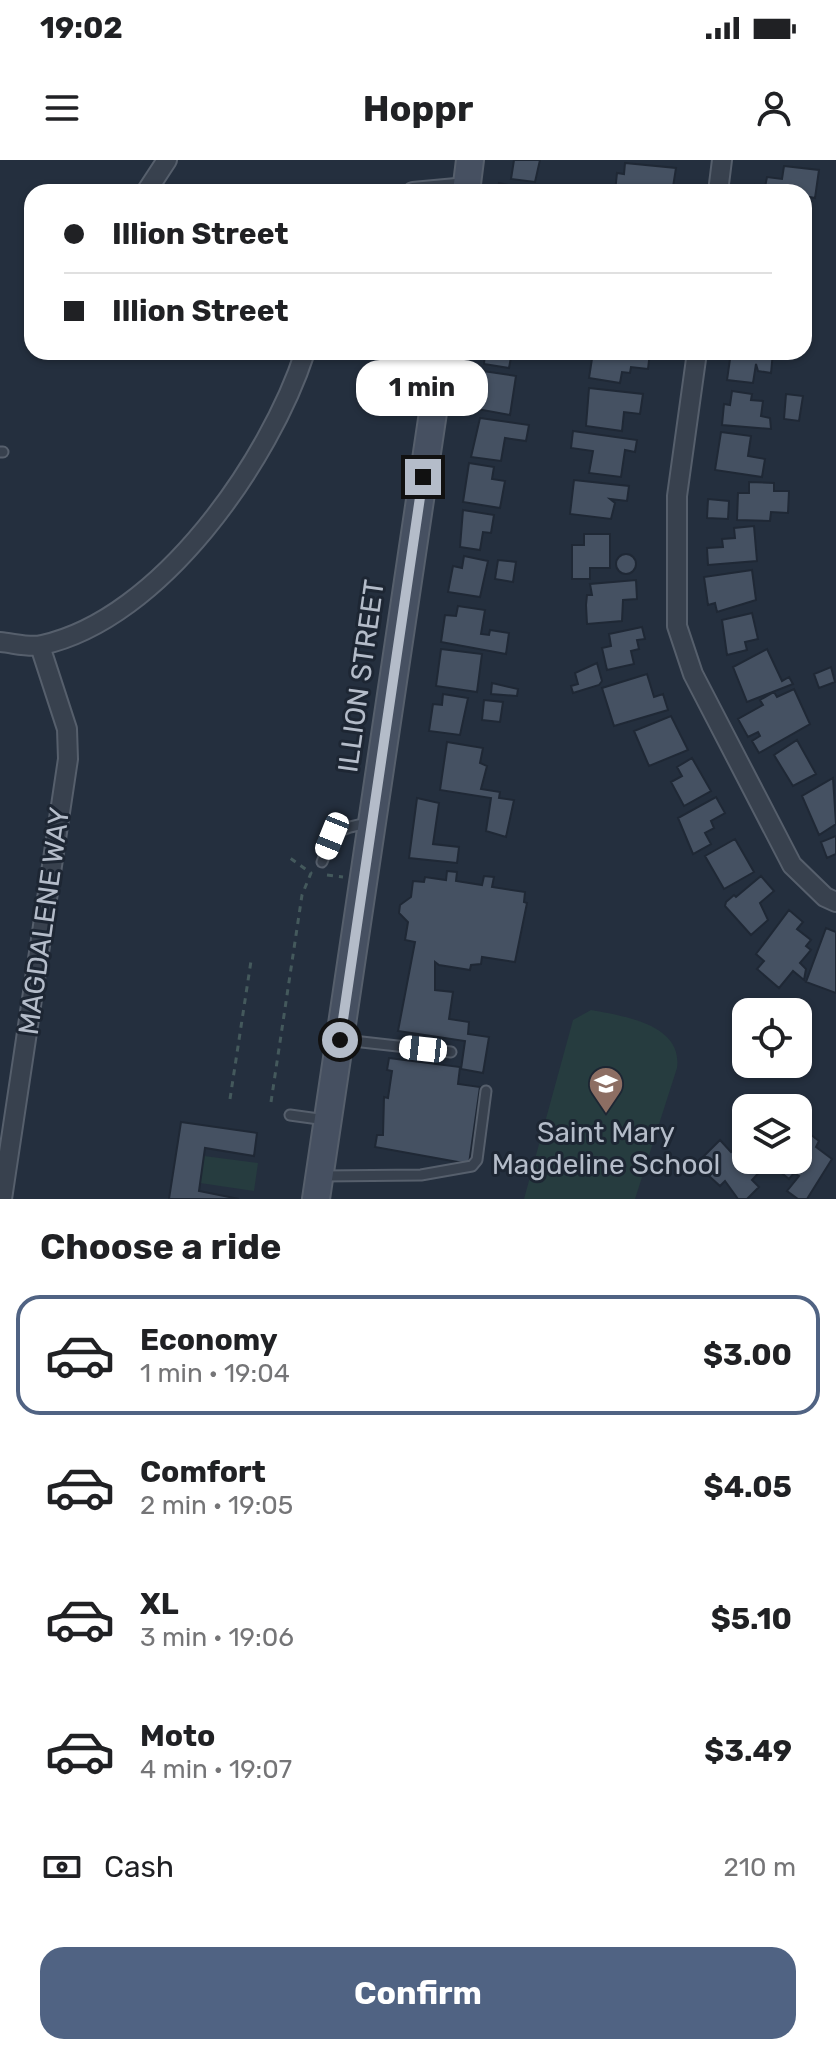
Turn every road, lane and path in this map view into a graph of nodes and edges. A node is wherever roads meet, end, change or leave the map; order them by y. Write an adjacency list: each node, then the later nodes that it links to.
1 (167, 160): 4 (street)
2 (470, 160): 5 (street)
3 (722, 160): 6 (street)
4 (151, 184)
5 (467, 184)
6 (719, 184)
7 (302, 360): 11 (street)
8 (441, 360): 12 (street, ILLION STREET)
9 (696, 360): 17 (street)
10 (0, 642): 11 (street)
11 (40, 646): 27 (street, MAGDALENE WAY)
12 (372, 822): 14 (lane); 19 (street, ILLION STREET)
13 (290, 858): 15 (path)
14 (322, 862)
15 (311, 873): 16 (path); 23 (path)
16 (348, 878)
17 (836, 902)
18 (251, 961): 22 (path)
19 (340, 1040): 20 (lane); 25 (street, ILLION STREET)
20 (451, 1052)
21 (486, 1091): 26 (lane)
22 (230, 1099)
23 (271, 1102)
24 (290, 1115): 25 (lane)
25 (328, 1120): 26 (street, ILLION STREET)
26 (318, 1187)
27 (2, 1199)

